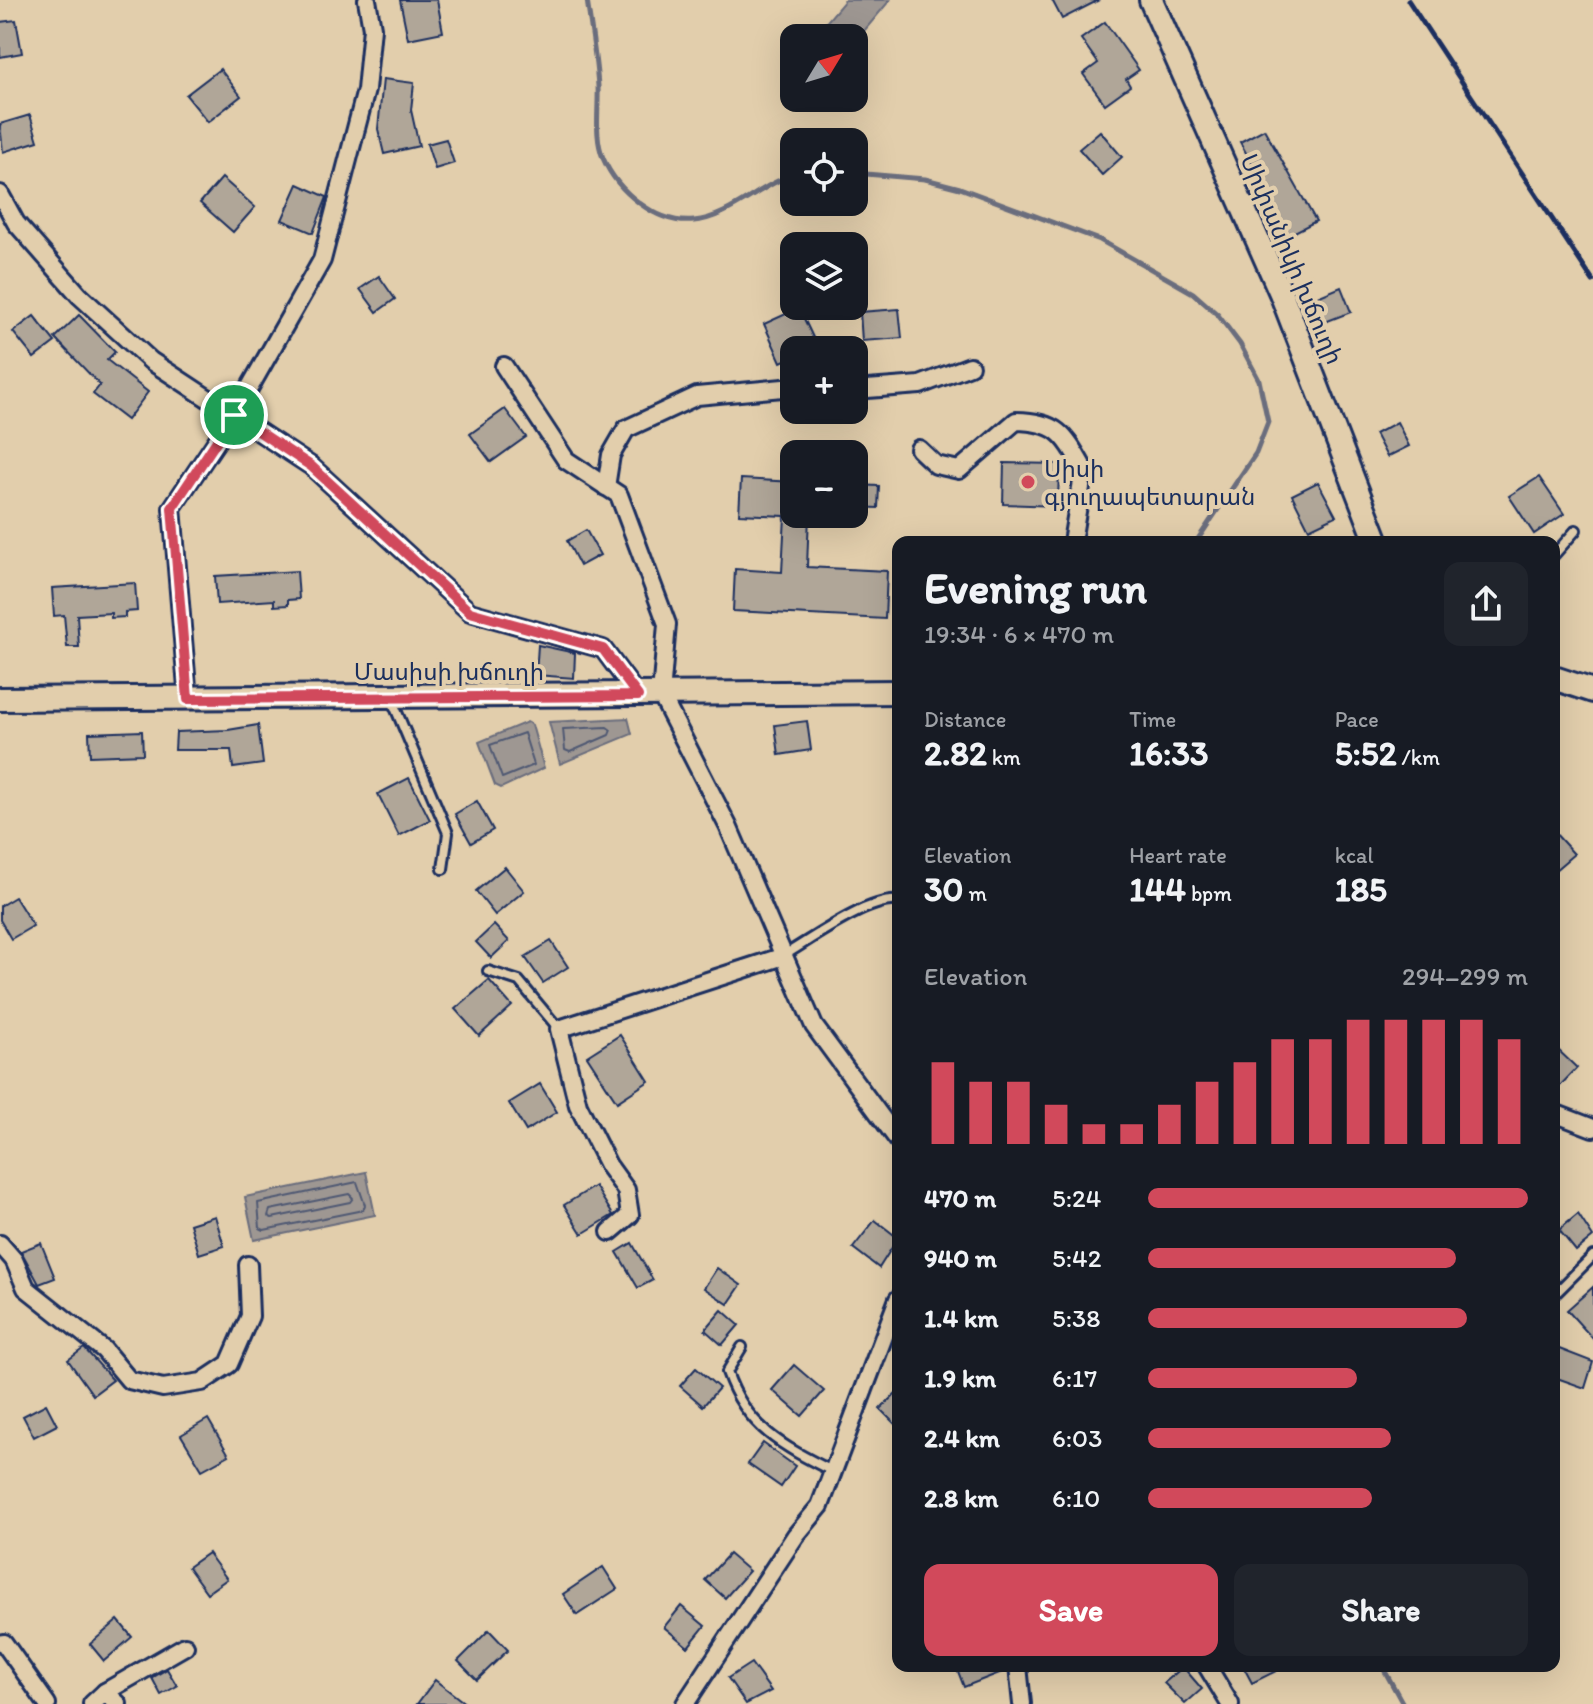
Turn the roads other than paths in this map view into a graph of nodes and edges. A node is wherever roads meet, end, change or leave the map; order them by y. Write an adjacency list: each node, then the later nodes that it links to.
1 (367, 0): 8 (street)
2 (1151, 0): 13 (main road, Սիփանիկի խճուղի)
3 (0, 194): 8 (street)
4 (504, 366): 10 (street)
5 (970, 366): 7 (street)
6 (780, 388): 10 (street)
7 (868, 389)
8 (234, 415): 19 (street); 22 (street)
9 (919, 449): 12 (street)
10 (606, 487): 18 (street)
11 (1576, 530): 14 (lane)
12 (1073, 536)
13 (1375, 536)
14 (1560, 548)
15 (1560, 680): 16 (main road)
16 (1593, 691)
17 (892, 692): 18 (main road, Մասիսի խճուղի)
18 (661, 695): 19 (main road, Մասիսի խճուղի); 25 (street)
19 (638, 696): 20 (main road, Մասիսի խճուղի)
20 (390, 697): 22 (main road, Մասիսի խճուղի); 23 (lane)
21 (0, 699): 22 (main road, Մասիսի խճուղի)
22 (188, 699)
23 (443, 869)
24 (892, 900): 25 (lane)
25 (781, 957): 27 (street); 30 (street)
26 (488, 971): 27 (lane)
27 (559, 1029): 31 (street)
28 (1560, 1115): 29 (street)
29 (1593, 1128)
30 (892, 1132)
31 (610, 1232)
32 (0, 1244): 34 (street)
33 (1593, 1256): 35 (lane)
34 (248, 1265)
35 (1560, 1289)
36 (892, 1315): 38 (street)
37 (742, 1347): 38 (lane)
38 (833, 1471): 46 (street)
39 (4, 1643): 44 (street)
40 (185, 1646): 43 (street)
41 (1019, 1672): 47 (street)
42 (1211, 1672): 48 (street)
43 (98, 1698): 45 (street)
44 (47, 1704)
45 (118, 1704)
46 (685, 1704)
47 (1022, 1704)
48 (1230, 1704)

